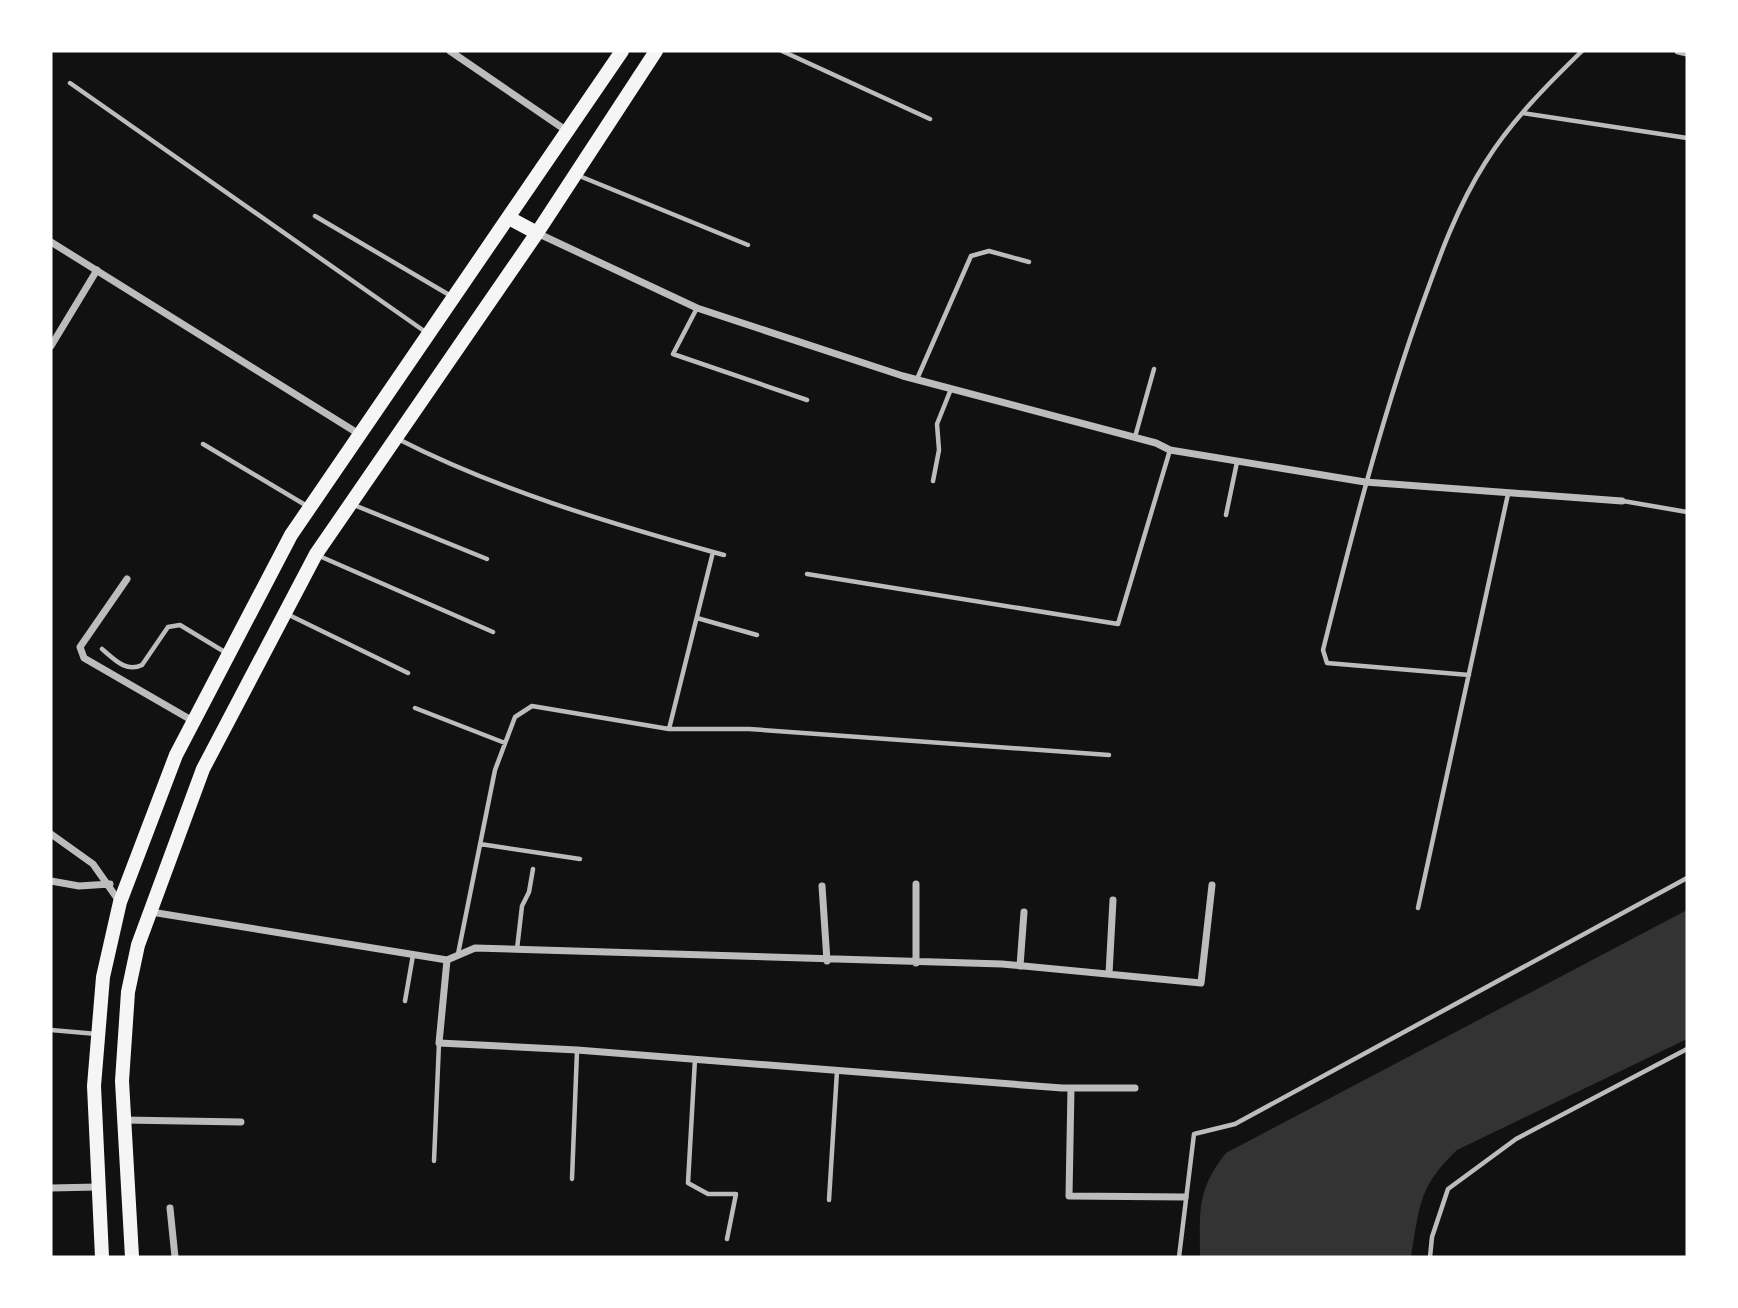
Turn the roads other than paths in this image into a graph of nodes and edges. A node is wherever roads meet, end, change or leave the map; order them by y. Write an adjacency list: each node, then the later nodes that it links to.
1 (450, 51): 11 (street)
2 (622, 51): 11 (highway)
3 (656, 51): 13 (highway)
4 (782, 51): 10 (lane)
5 (1582, 51): 9 (lane)
6 (1678, 51): 7 (street)
7 (1687, 52)
8 (70, 83): 23 (lane)
9 (1522, 113): 12 (lane); 36 (lane)
10 (930, 119)
11 (567, 131): 15 (highway)
12 (1687, 138)
13 (573, 174): 16 (highway); 18 (lane)
14 (315, 216): 21 (lane)
15 (509, 218): 16 (highway); 21 (highway)
16 (537, 233): 22 (street); 31 (highway)
17 (51, 242): 20 (street)
18 (748, 245)
19 (1030, 262): 26 (lane)
20 (97, 270): 24 (street); 29 (street)
21 (452, 296): 23 (highway)
22 (697, 308): 26 (street); 28 (lane)
23 (427, 333): 29 (highway)
24 (51, 346)
25 (1154, 369): 30 (lane)
26 (916, 380): 27 (street)
27 (951, 389): 30 (street); 35 (lane)
28 (807, 400)
29 (359, 434): 40 (highway)
30 (1135, 437): 33 (street)
31 (395, 438): 39 (highway); 43 (lane)
32 (203, 443): 40 (lane)
33 (1170, 450): 34 (street); 47 (lane)
34 (1237, 461): 36 (street); 42 (lane)
35 (933, 481)
36 (1365, 482): 37 (street); 56 (lane)
37 (1507, 494): 38 (street); 56 (lane)
38 (1622, 501): 41 (lane)
39 (350, 503): 44 (highway); 46 (lane)
40 (310, 508): 54 (highway)
41 (1687, 512)
42 (1226, 515)
43 (713, 552): 45 (lane); 50 (lane)
44 (316, 554): 49 (highway); 51 (lane)
45 (724, 555)
46 (486, 559)
47 (807, 573)
48 (127, 579): 58 (street)
49 (285, 614): 55 (lane); 75 (highway)
50 (697, 618): 52 (lane); 59 (lane)
51 (492, 632)
52 (757, 635)
53 (102, 649): 54 (lane)
54 (228, 654): 58 (highway)
55 (408, 673)
56 (1469, 675): 74 (lane)
57 (415, 708): 60 (lane)
58 (193, 721): 73 (highway)
59 (669, 729): 60 (lane); 61 (lane)
60 (505, 743): 63 (lane)
61 (1109, 755)
62 (51, 834): 68 (street)
63 (480, 844): 64 (lane); 79 (lane)
64 (580, 859)
65 (533, 869): 77 (lane)
66 (1687, 878): 101 (lane)
67 (51, 881): 68 (street)
68 (110, 884): 73 (street)
69 (916, 884): 82 (street)
70 (1212, 885): 84 (street)
71 (822, 886): 81 (street)
72 (1113, 900): 84 (street)
73 (120, 902): 87 (highway)
74 (1418, 908)
75 (150, 911): 78 (street); 95 (highway)
76 (1024, 912): 83 (street)
77 (517, 949): 79 (street); 81 (street)
78 (413, 954): 80 (street); 85 (lane)
79 (458, 955): 80 (street)
80 (447, 960): 88 (street)
81 (827, 961): 82 (street)
82 (916, 962): 83 (street)
83 (1020, 966): 84 (street)
84 (1110, 974)
85 (405, 1001)
86 (51, 1030): 87 (lane)
87 (98, 1034): 99 (highway)
88 (439, 1043): 90 (street); 97 (lane)
89 (1687, 1049): 109 (lane)
90 (577, 1050): 91 (street); 98 (lane)
91 (695, 1059): 92 (street); 104 (lane)
92 (837, 1070): 93 (street); 102 (lane)
93 (1071, 1088): 94 (street); 101 (street)
94 (1135, 1088)
95 (124, 1120): 96 (street); 106 (highway)
96 (241, 1122)
97 (434, 1161)
98 (572, 1179)
99 (97, 1187): 100 (street); 105 (highway)
100 (51, 1188)
101 (1185, 1197): 108 (lane)
102 (829, 1200)
103 (170, 1208): 107 (street)
104 (727, 1239)
105 (102, 1257)
106 (132, 1257)
107 (176, 1257)
108 (1179, 1257)
109 (1430, 1257)

